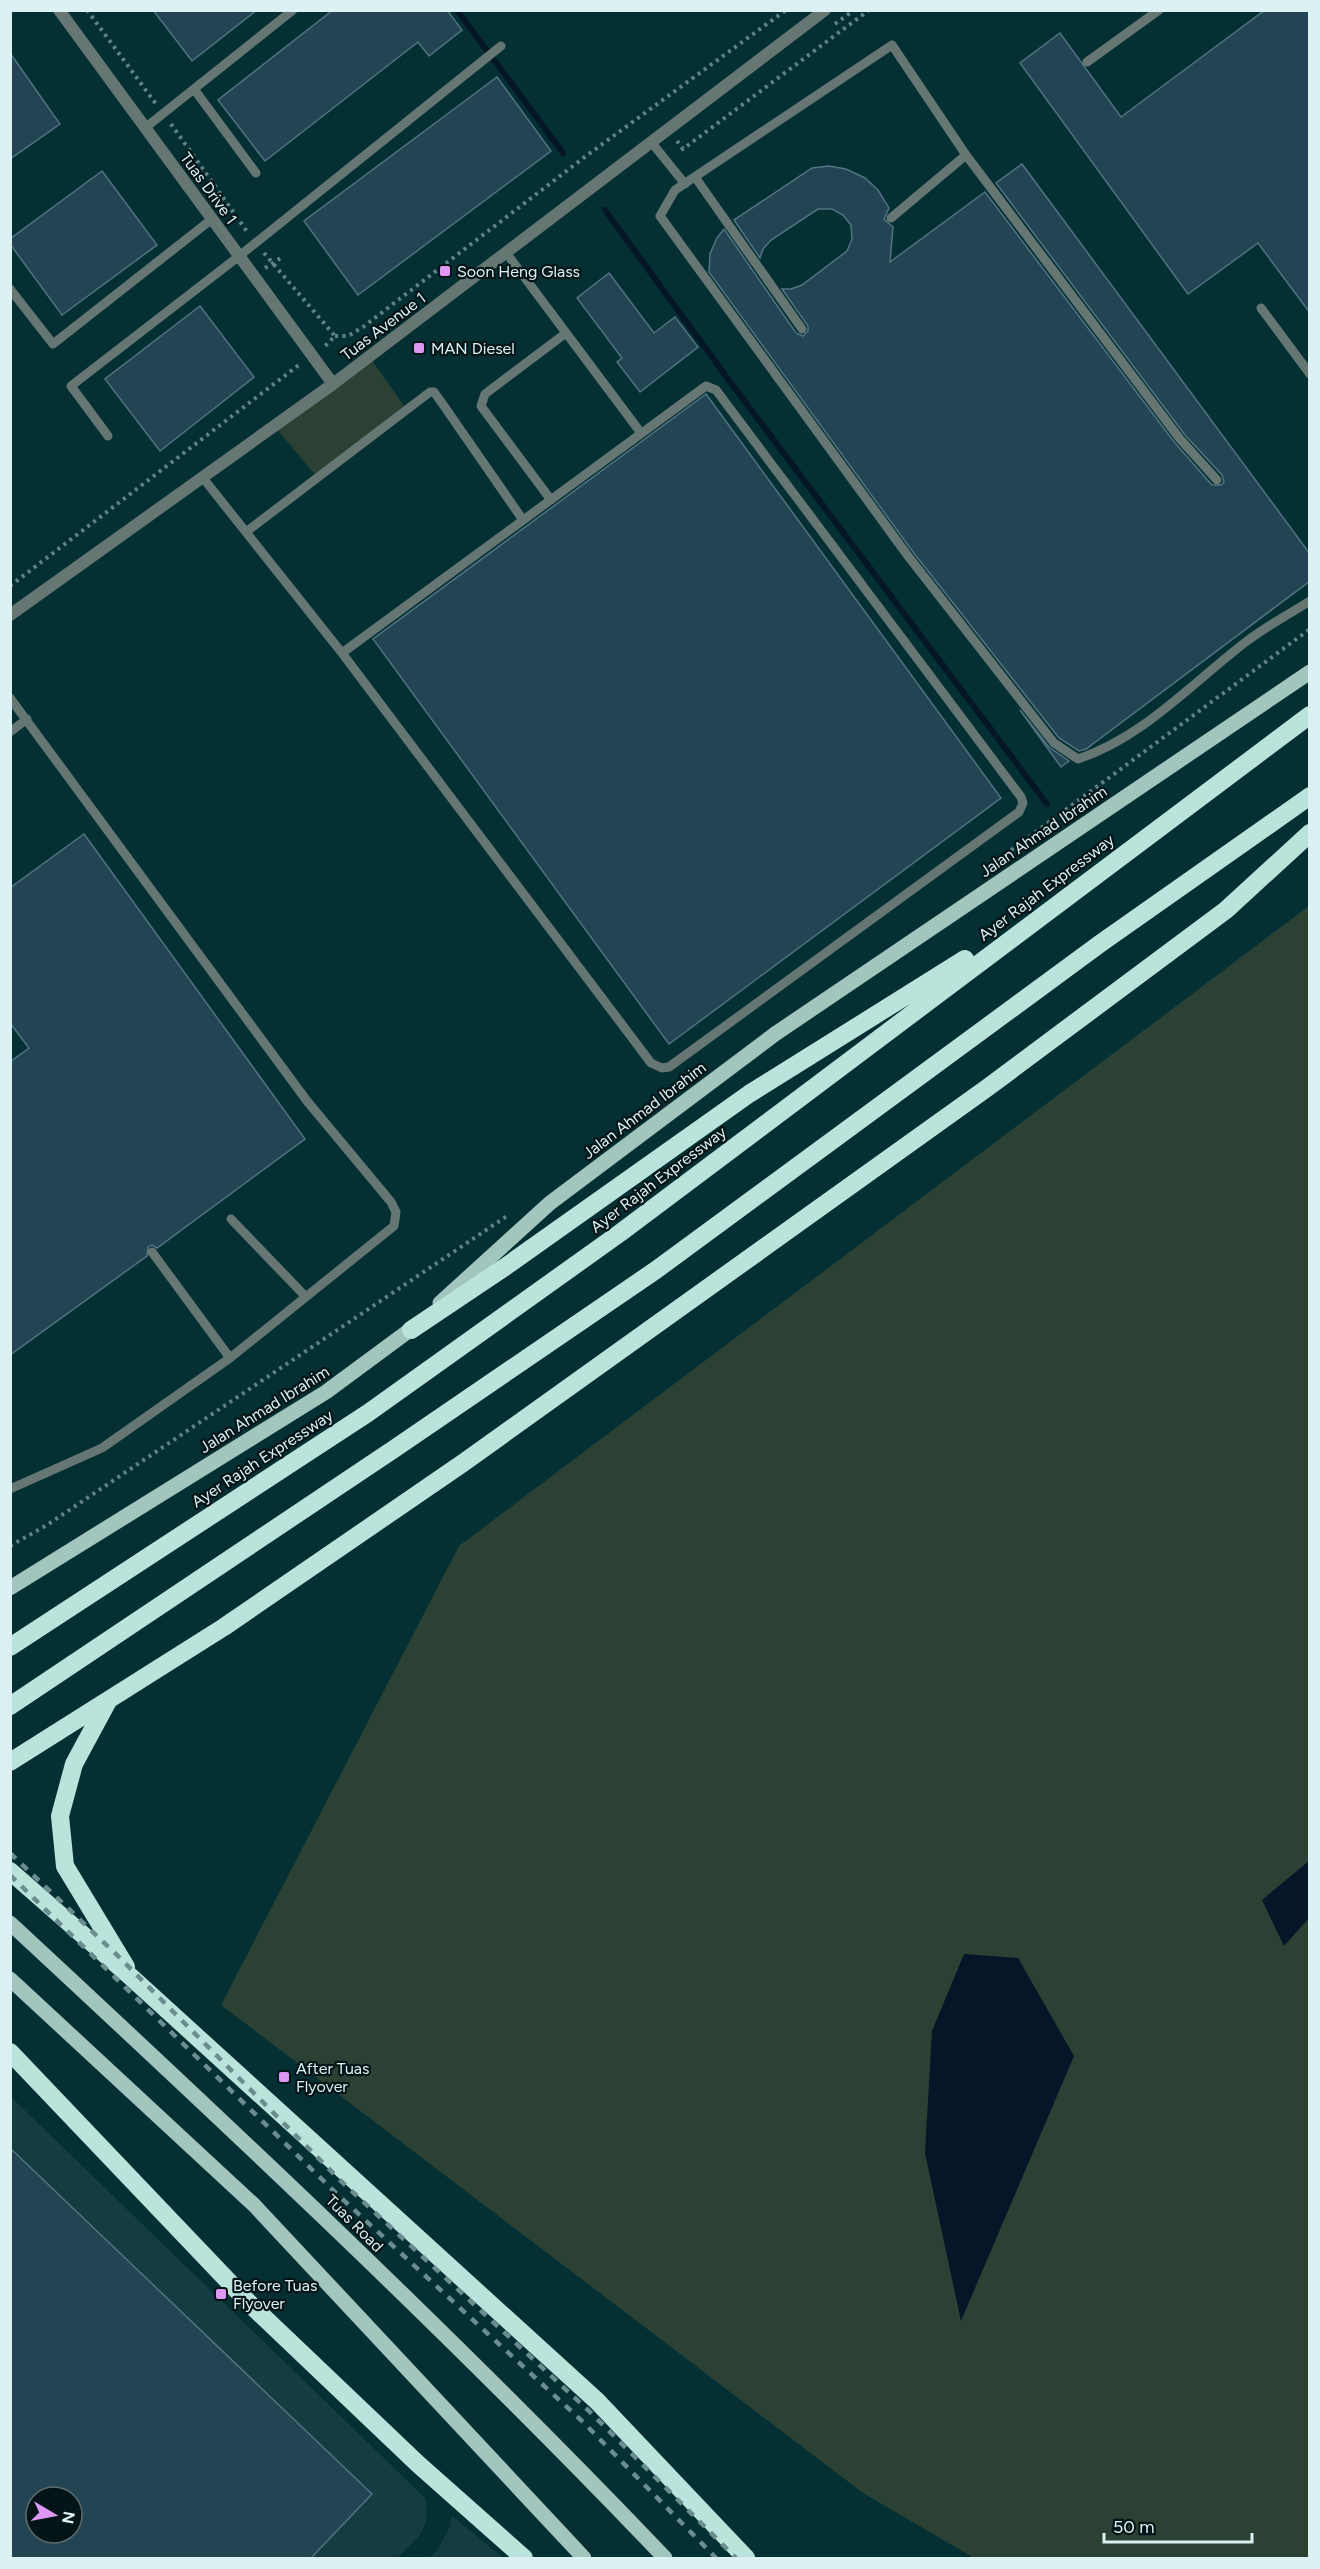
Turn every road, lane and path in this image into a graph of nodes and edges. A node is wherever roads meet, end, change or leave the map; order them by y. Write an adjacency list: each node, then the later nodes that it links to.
1 (59, 10): 12 (street, Tuas Drive 1)
2 (87, 10): 11 (path)
3 (293, 10): 10 (lane)
4 (786, 10): 28 (path)
5 (825, 10): 14 (street, Tuas Avenue 1)
6 (869, 10): 13 (path)
7 (1159, 10): 9 (lane)
8 (501, 46): 21 (lane)
9 (1087, 62)
10 (194, 89): 11 (lane); 16 (lane)
11 (163, 113): 12 (lane); 21 (path)
12 (145, 128): 20 (street, Tuas Drive 1)
13 (677, 140)
14 (652, 143): 18 (lane); 22 (street, Tuas Avenue 1)
15 (966, 155): 17 (lane); 19 (lane); 35 (lane)
16 (256, 173)
17 (695, 177): 18 (lane); 26 (lane)
18 (685, 184): 40 (lane)
19 (891, 218)
20 (212, 219): 23 (street, Tuas Drive 1); 24 (lane)
21 (255, 243): 23 (lane); 28 (path)
22 (507, 254): 27 (lane); 31 (street, Tuas Avenue 1)
23 (238, 257): 29 (street, Tuas Drive 1); 33 (lane)
24 (10, 289)
25 (1261, 308): 30 (lane)
26 (802, 329)
27 (566, 333): 32 (lane); 36 (lane)
28 (335, 336): 29 (path)
29 (308, 360): 31 (street, Tuas Drive 1); 39 (path)
30 (1310, 374)
31 (333, 384): 34 (street, Tuas Avenue 1)
32 (641, 433): 36 (lane); 42 (lane)
33 (108, 436)
34 (203, 478): 38 (lane); 41 (street, Tuas Avenue 1)
35 (1217, 480)
36 (551, 500): 37 (lane)
37 (523, 520): 38 (lane); 42 (lane)
38 (246, 532): 42 (lane)
39 (10, 586)
40 (1310, 601)
41 (10, 615)
42 (342, 653)
43 (1310, 672): 54 (main road, Jalan Ahmad Ibrahim)
44 (10, 698): 46 (lane)
45 (1310, 714): 50 (highway, Ayer Rajah Expressway)
46 (27, 719): 47 (lane); 53 (lane)
47 (10, 732)
48 (1310, 796): 60 (highway)
49 (1310, 833): 59 (highway)
50 (1066, 895): 54 (highway); 58 (highway, Ayer Rajah Expressway)
51 (231, 1219): 53 (lane)
52 (152, 1252): 55 (lane)
53 (306, 1297): 55 (lane)
54 (411, 1330): 57 (main road, Jalan Ahmad Ibrahim)
55 (230, 1358): 56 (lane)
56 (10, 1489)
57 (10, 1588)
58 (10, 1647)
59 (109, 1700): 61 (highway); 64 (highway)
60 (10, 1706)
61 (10, 1762)
62 (10, 1871): 64 (highway)
63 (10, 1923): 69 (main road, Tuas Road)
64 (131, 1977): 70 (highway)
65 (10, 1979): 68 (main road)
66 (10, 2052): 67 (highway)
67 (524, 2559)
68 (584, 2559)
69 (664, 2559)
70 (746, 2559)

